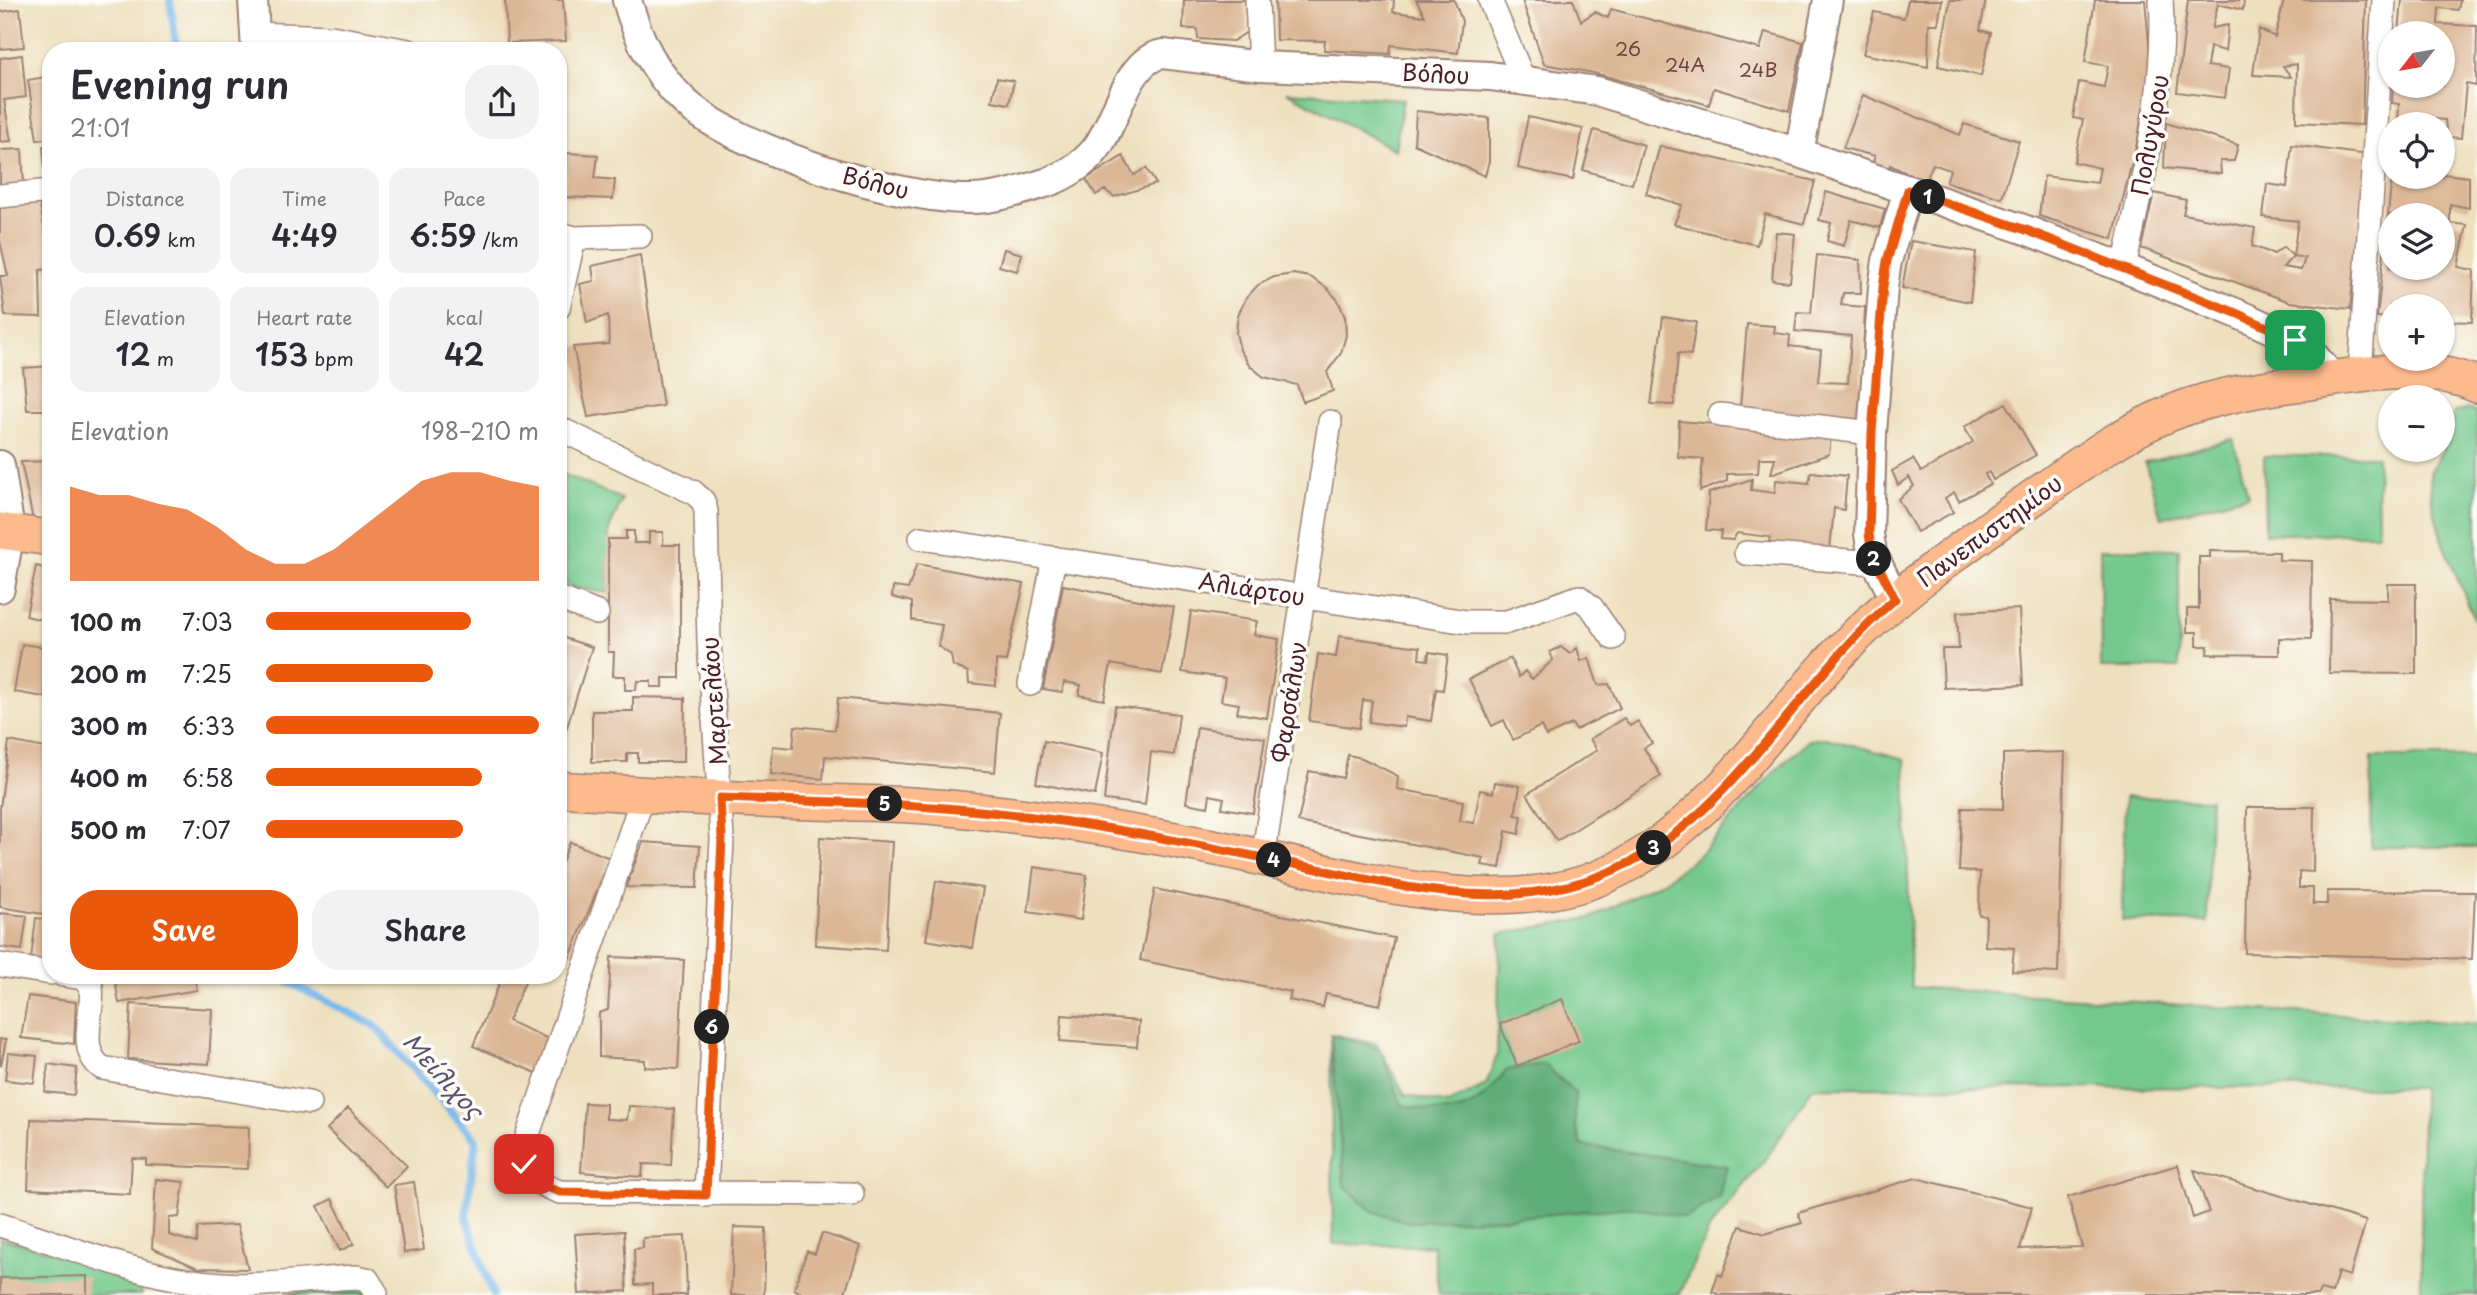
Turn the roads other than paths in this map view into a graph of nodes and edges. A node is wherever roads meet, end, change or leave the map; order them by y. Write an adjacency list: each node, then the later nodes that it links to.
1 (253, 0): 8 (street)
2 (627, 0): 11 (street, Βόλου)
3 (1257, 0): 11 (street)
4 (1490, 0): 12 (street)
5 (1828, 0): 13 (street)
6 (2161, 0): 19 (street, Πολυγύρου)
7 (2384, 0): 20 (street)
8 (256, 42)
9 (279, 42): 10 (street)
10 (364, 42)
11 (1260, 66): 12 (street, Βόλου)
12 (1524, 79): 13 (street, Βόλου)
13 (1798, 153): 14 (street, Βόλου)
14 (1908, 190): 19 (street, Βόλου); 25 (street)
15 (42, 192): 16 (street)
16 (0, 196)
17 (567, 236): 18 (street)
18 (640, 236)
19 (2124, 268): 20 (street, Βόλου)
20 (2346, 377): 21 (main road, Πανεπιστημίου); 35 (main road, Πανεπιστημίου)
21 (2477, 385)
22 (1720, 415): 25 (street)
23 (1330, 422): 34 (street, Φαρσάλων)
24 (567, 432): 42 (street, Μαρτελάου)
25 (1872, 433): 32 (street)
26 (0, 465): 27 (street)
27 (5, 531): 28 (main road); 33 (street)
28 (42, 537)
29 (921, 538): 31 (street, Αλιάρτου)
30 (1746, 553): 32 (street)
31 (1054, 558): 34 (street, Αλιάρτου); 39 (street)
32 (1875, 563): 35 (street)
33 (0, 588)
34 (1305, 596): 38 (street, Αλιάρτου); 43 (street, Φαρσάλων)
35 (1895, 599): 43 (main road, Πανεπιστημίου)
36 (567, 601): 37 (street)
37 (597, 613)
38 (1613, 638)
39 (1030, 684)
40 (567, 790): 41 (main road, Πανεπιστημίου)
41 (643, 796): 42 (main road, Πανεπιστημίου); 49 (street)
42 (720, 798): 43 (main road, Πανεπιστημίου); 49 (street, Μαρτελάου)
43 (1263, 858)
44 (0, 965): 45 (street)
45 (42, 972)
46 (89, 984): 47 (street)
47 (309, 1103)
48 (852, 1194): 49 (street)
49 (706, 1195)
50 (0, 1225): 51 (street)
51 (241, 1289): 52 (street)
52 (376, 1293)

